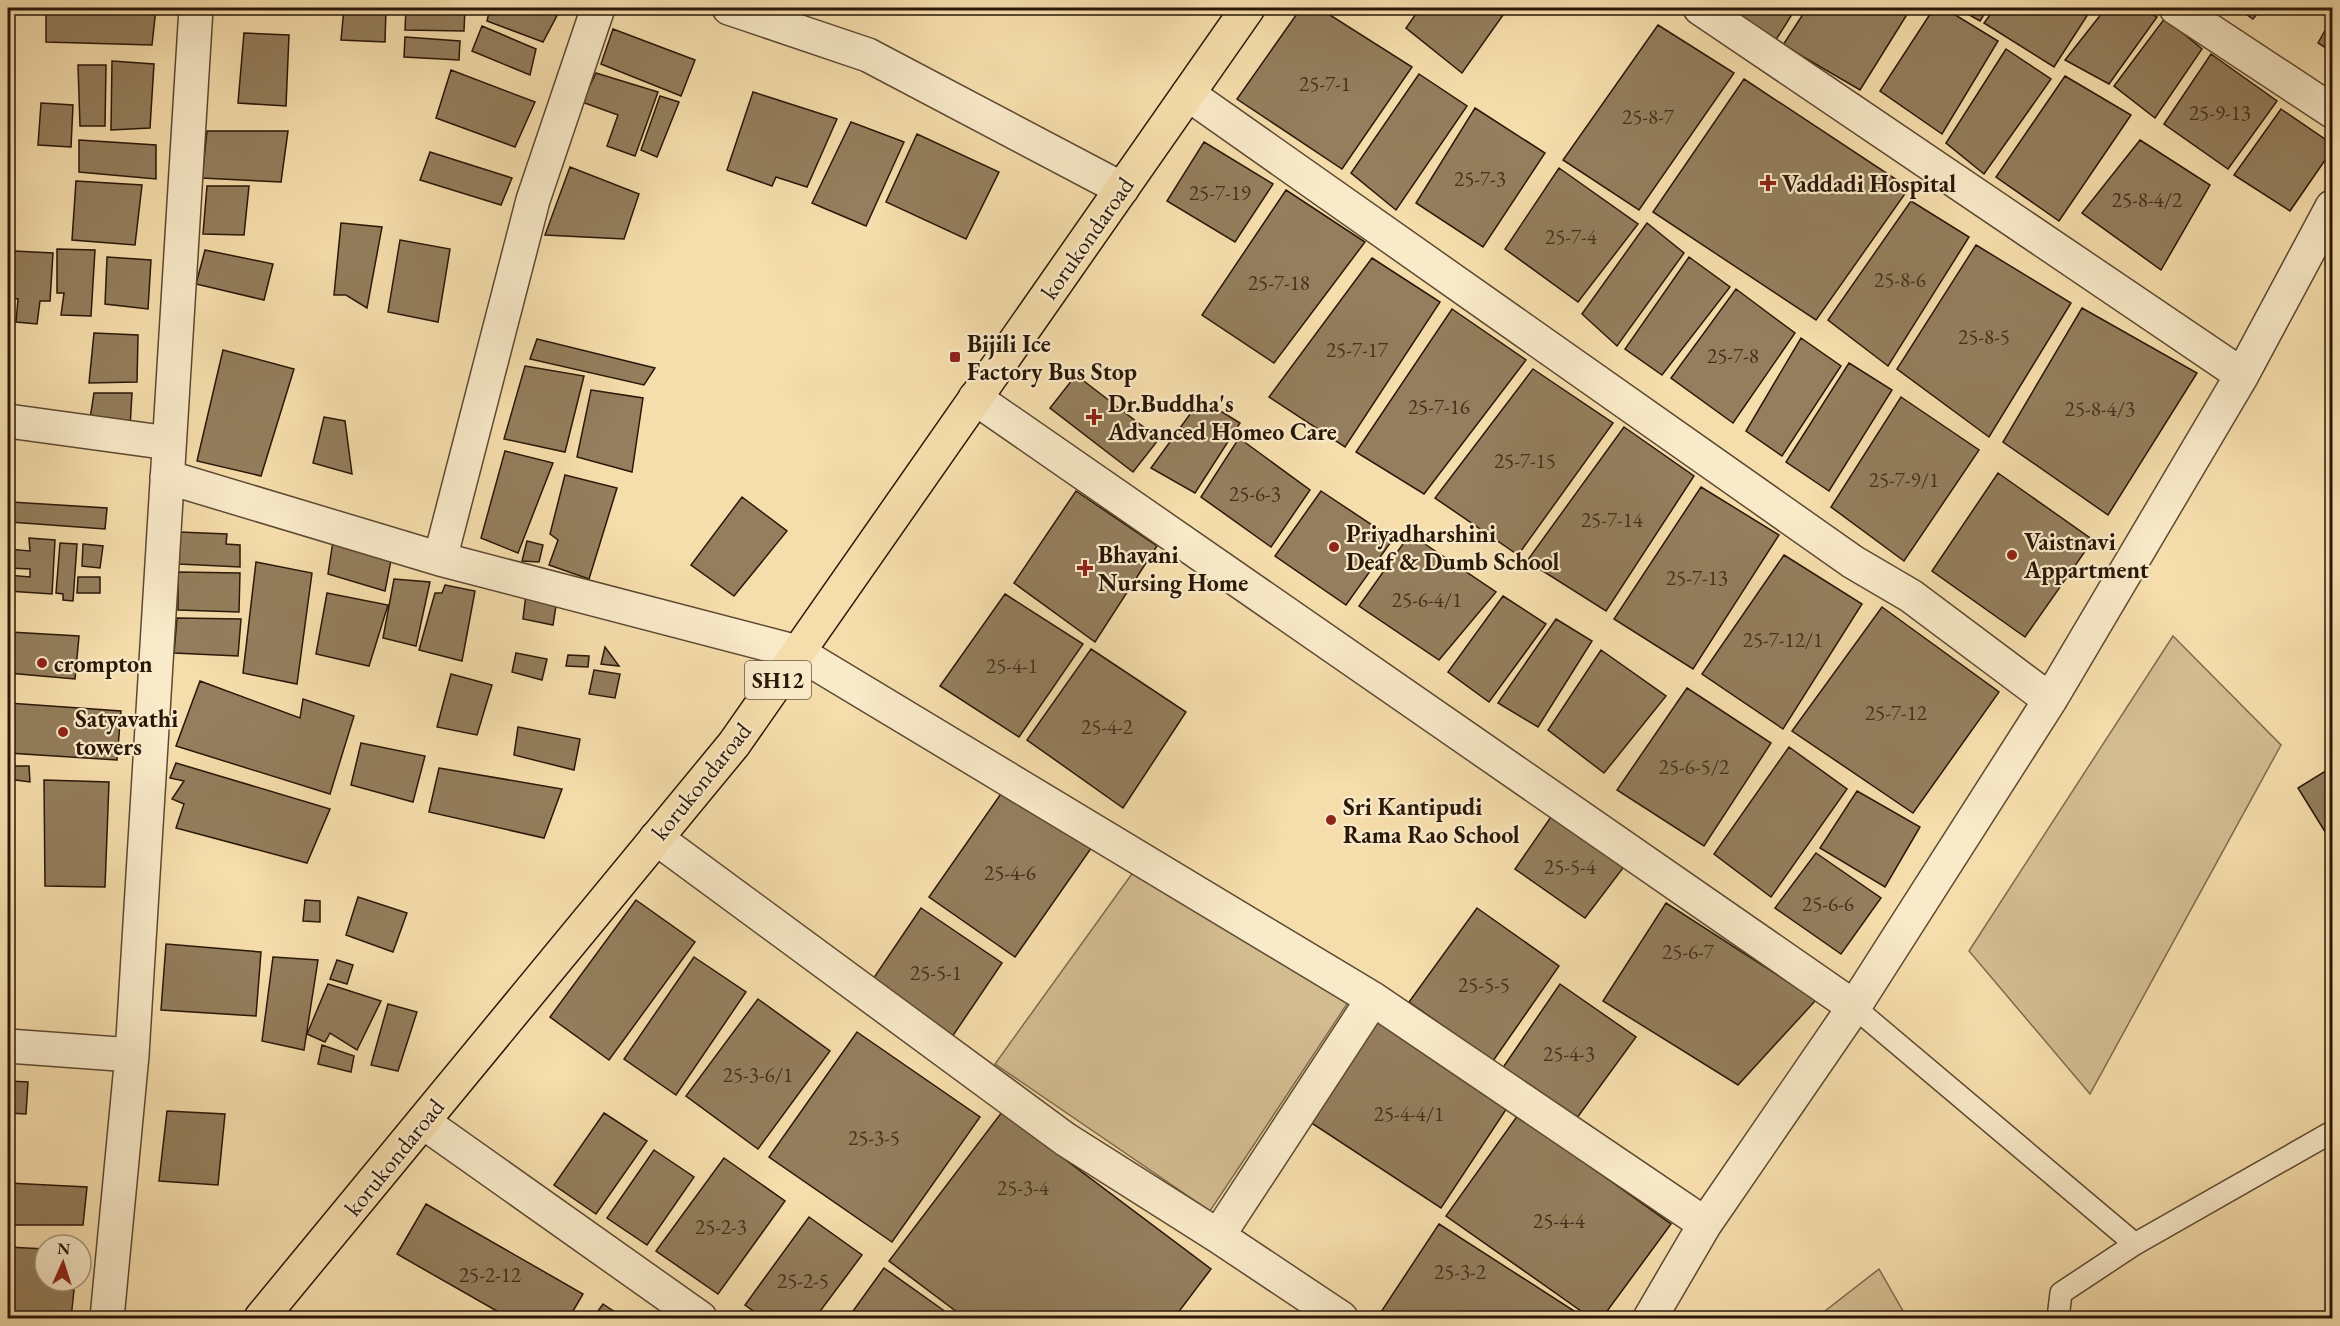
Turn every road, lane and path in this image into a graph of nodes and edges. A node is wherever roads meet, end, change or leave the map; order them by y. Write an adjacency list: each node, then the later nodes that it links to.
1 (196, 8): 14 (street)
2 (598, 8): 16 (street)
3 (729, 8): 9 (street)
4 (1248, 8): 7 (main road, korukondaroad / SH12)
5 (1700, 8): 11 (street)
6 (2176, 8): 8 (street)
7 (1188, 94): 9 (main road, korukondaroad / SH12); 18 (street)
8 (2332, 111)
9 (1122, 189): 12 (main road, korukondaroad / SH12)
10 (2332, 207): 11 (street)
11 (2242, 375): 18 (street)
12 (975, 398): 17 (main road, korukondaroad / SH12); 21 (street)
13 (8, 421): 14 (street)
14 (169, 443): 15 (street)
15 (167, 477): 16 (street); 23 (street)
16 (440, 559): 17 (street)
17 (797, 652): 19 (main road, korukondaroad / SH12); 20 (street)
18 (2050, 700): 21 (street)
19 (656, 838): 24 (main road, korukondaroad / SH12); 27 (street)
20 (1373, 999): 26 (street); 27 (street)
21 (1854, 1006): 26 (street); 28 (lane)
22 (8, 1046): 23 (street)
23 (132, 1055): 29 (street)
24 (423, 1122): 30 (main road, korukondaroad / SH12); 31 (street)
25 (2332, 1132): 28 (lane)
26 (1705, 1224): 33 (street)
27 (1218, 1236): 32 (street)
28 (2135, 1244): 34 (lane)
29 (107, 1318)
30 (261, 1318)
31 (700, 1318)
32 (1341, 1318)
33 (1650, 1318)
34 (2058, 1318)

